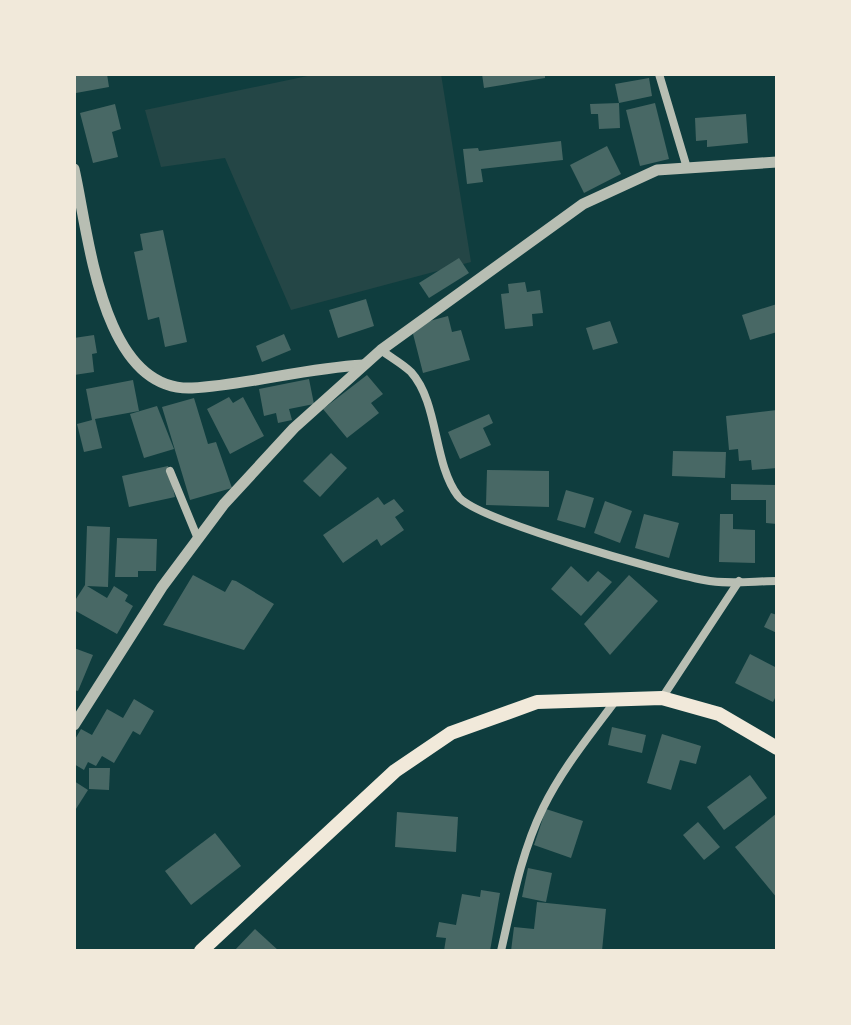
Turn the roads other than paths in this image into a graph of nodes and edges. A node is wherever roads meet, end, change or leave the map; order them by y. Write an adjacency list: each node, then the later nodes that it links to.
1 (659, 74): 3 (street)
2 (777, 162): 3 (street)
3 (687, 168): 5 (street)
4 (74, 169): 6 (street)
5 (381, 350): 6 (street); 9 (street)
6 (363, 365): 8 (street)
7 (170, 471): 8 (street)
8 (198, 539): 13 (street)
9 (739, 581): 10 (street); 12 (street)
10 (777, 581)
11 (619, 697): 12 (main road); 15 (main road); 16 (street)
12 (662, 698): 14 (main road)
13 (74, 725)
14 (777, 748)
15 (201, 951)
16 (501, 951)

